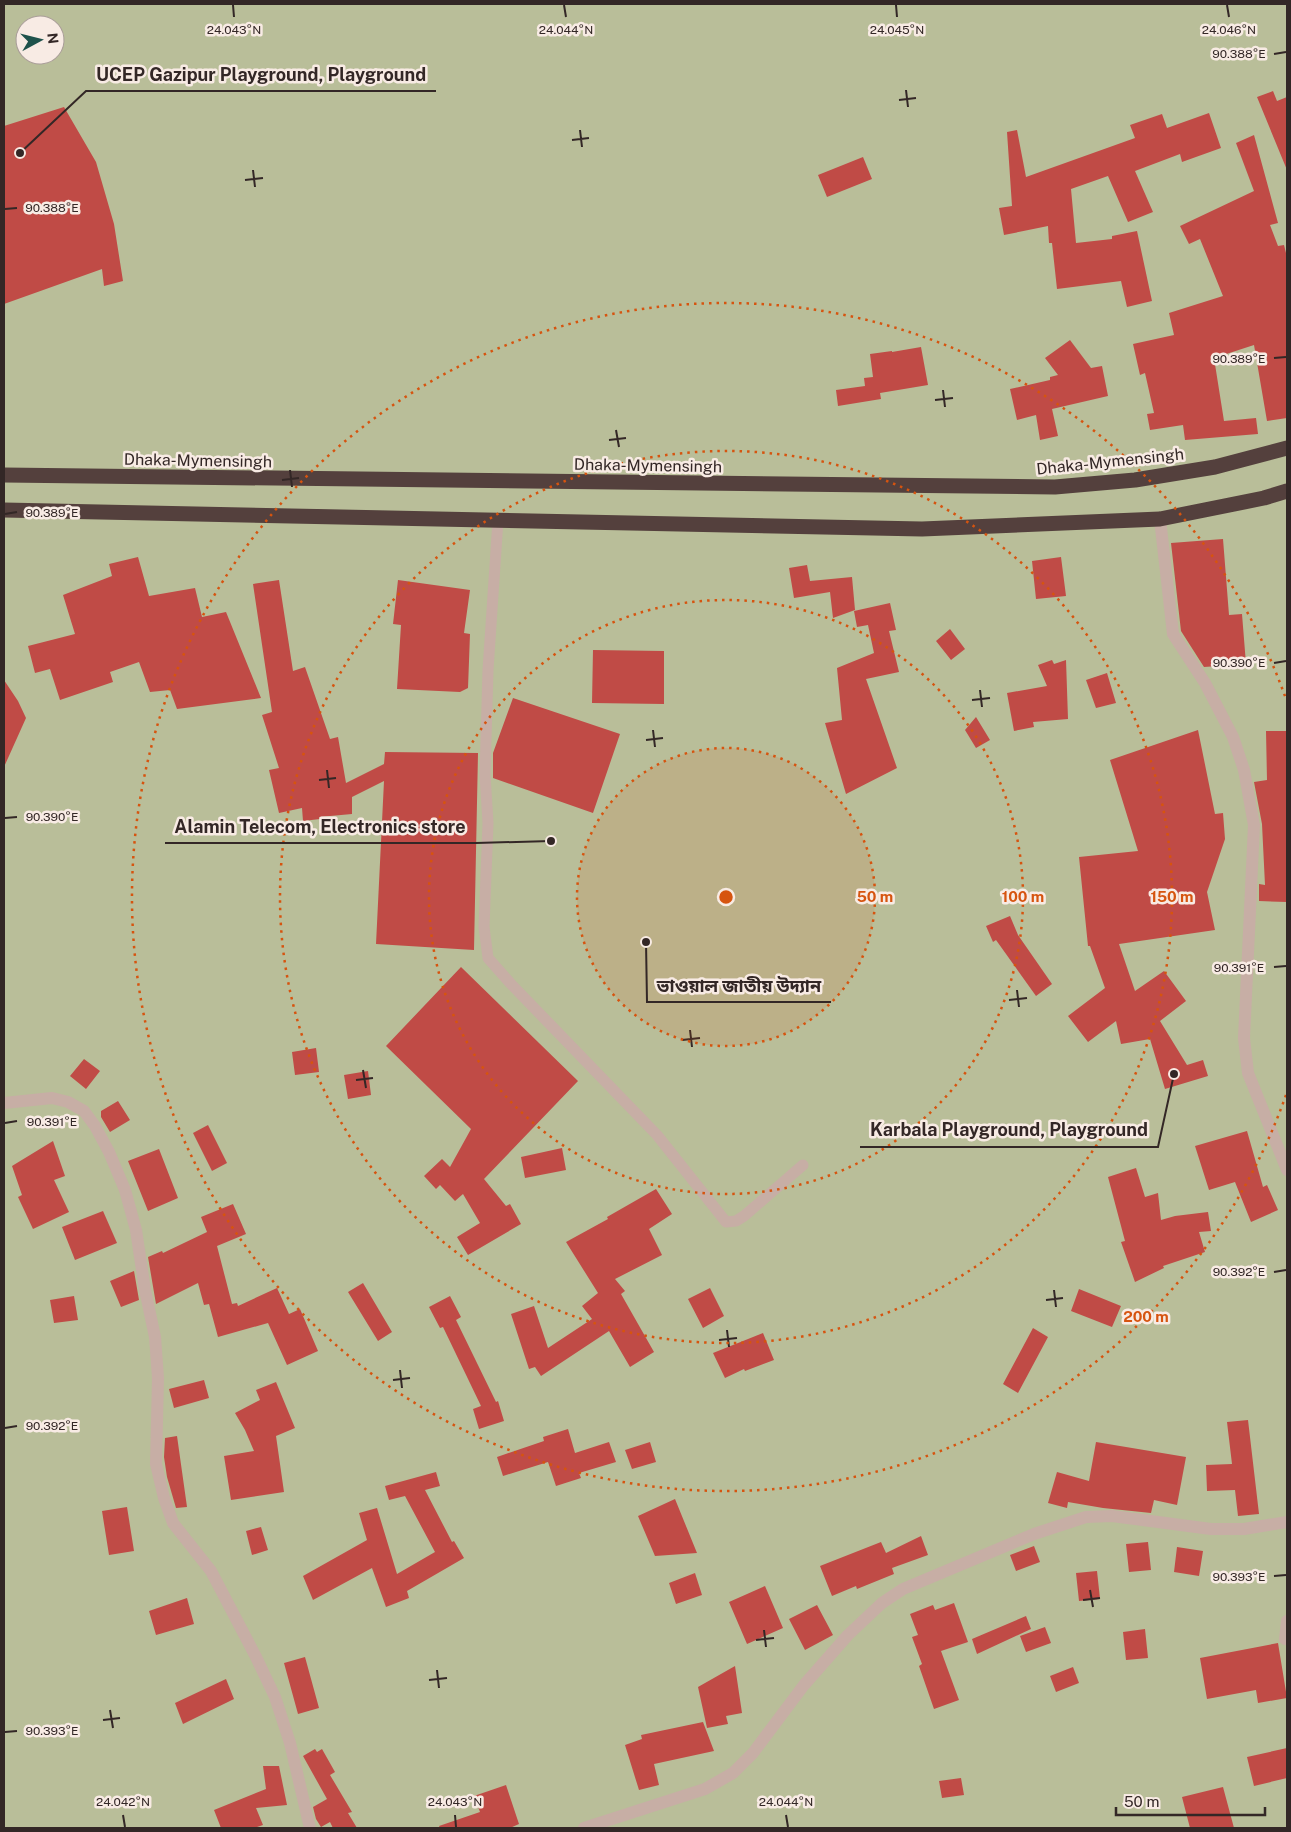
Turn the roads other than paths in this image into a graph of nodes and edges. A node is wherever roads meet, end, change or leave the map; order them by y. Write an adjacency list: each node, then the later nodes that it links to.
1 (1287, 448): 2 (highway, Dhaka-Mymensingh)
2 (4, 475)
3 (1287, 491): 6 (highway)
4 (4, 510): 5 (highway)
5 (498, 520): 6 (highway); 8 (lane)
6 (1160, 520): 9 (street)
7 (4, 1103): 13 (street)
8 (803, 1164)
9 (1287, 1170)
10 (1287, 1522): 14 (street)
11 (1287, 1621): 12 (street)
12 (1285, 1639)
13 (310, 1828)
14 (584, 1828)

